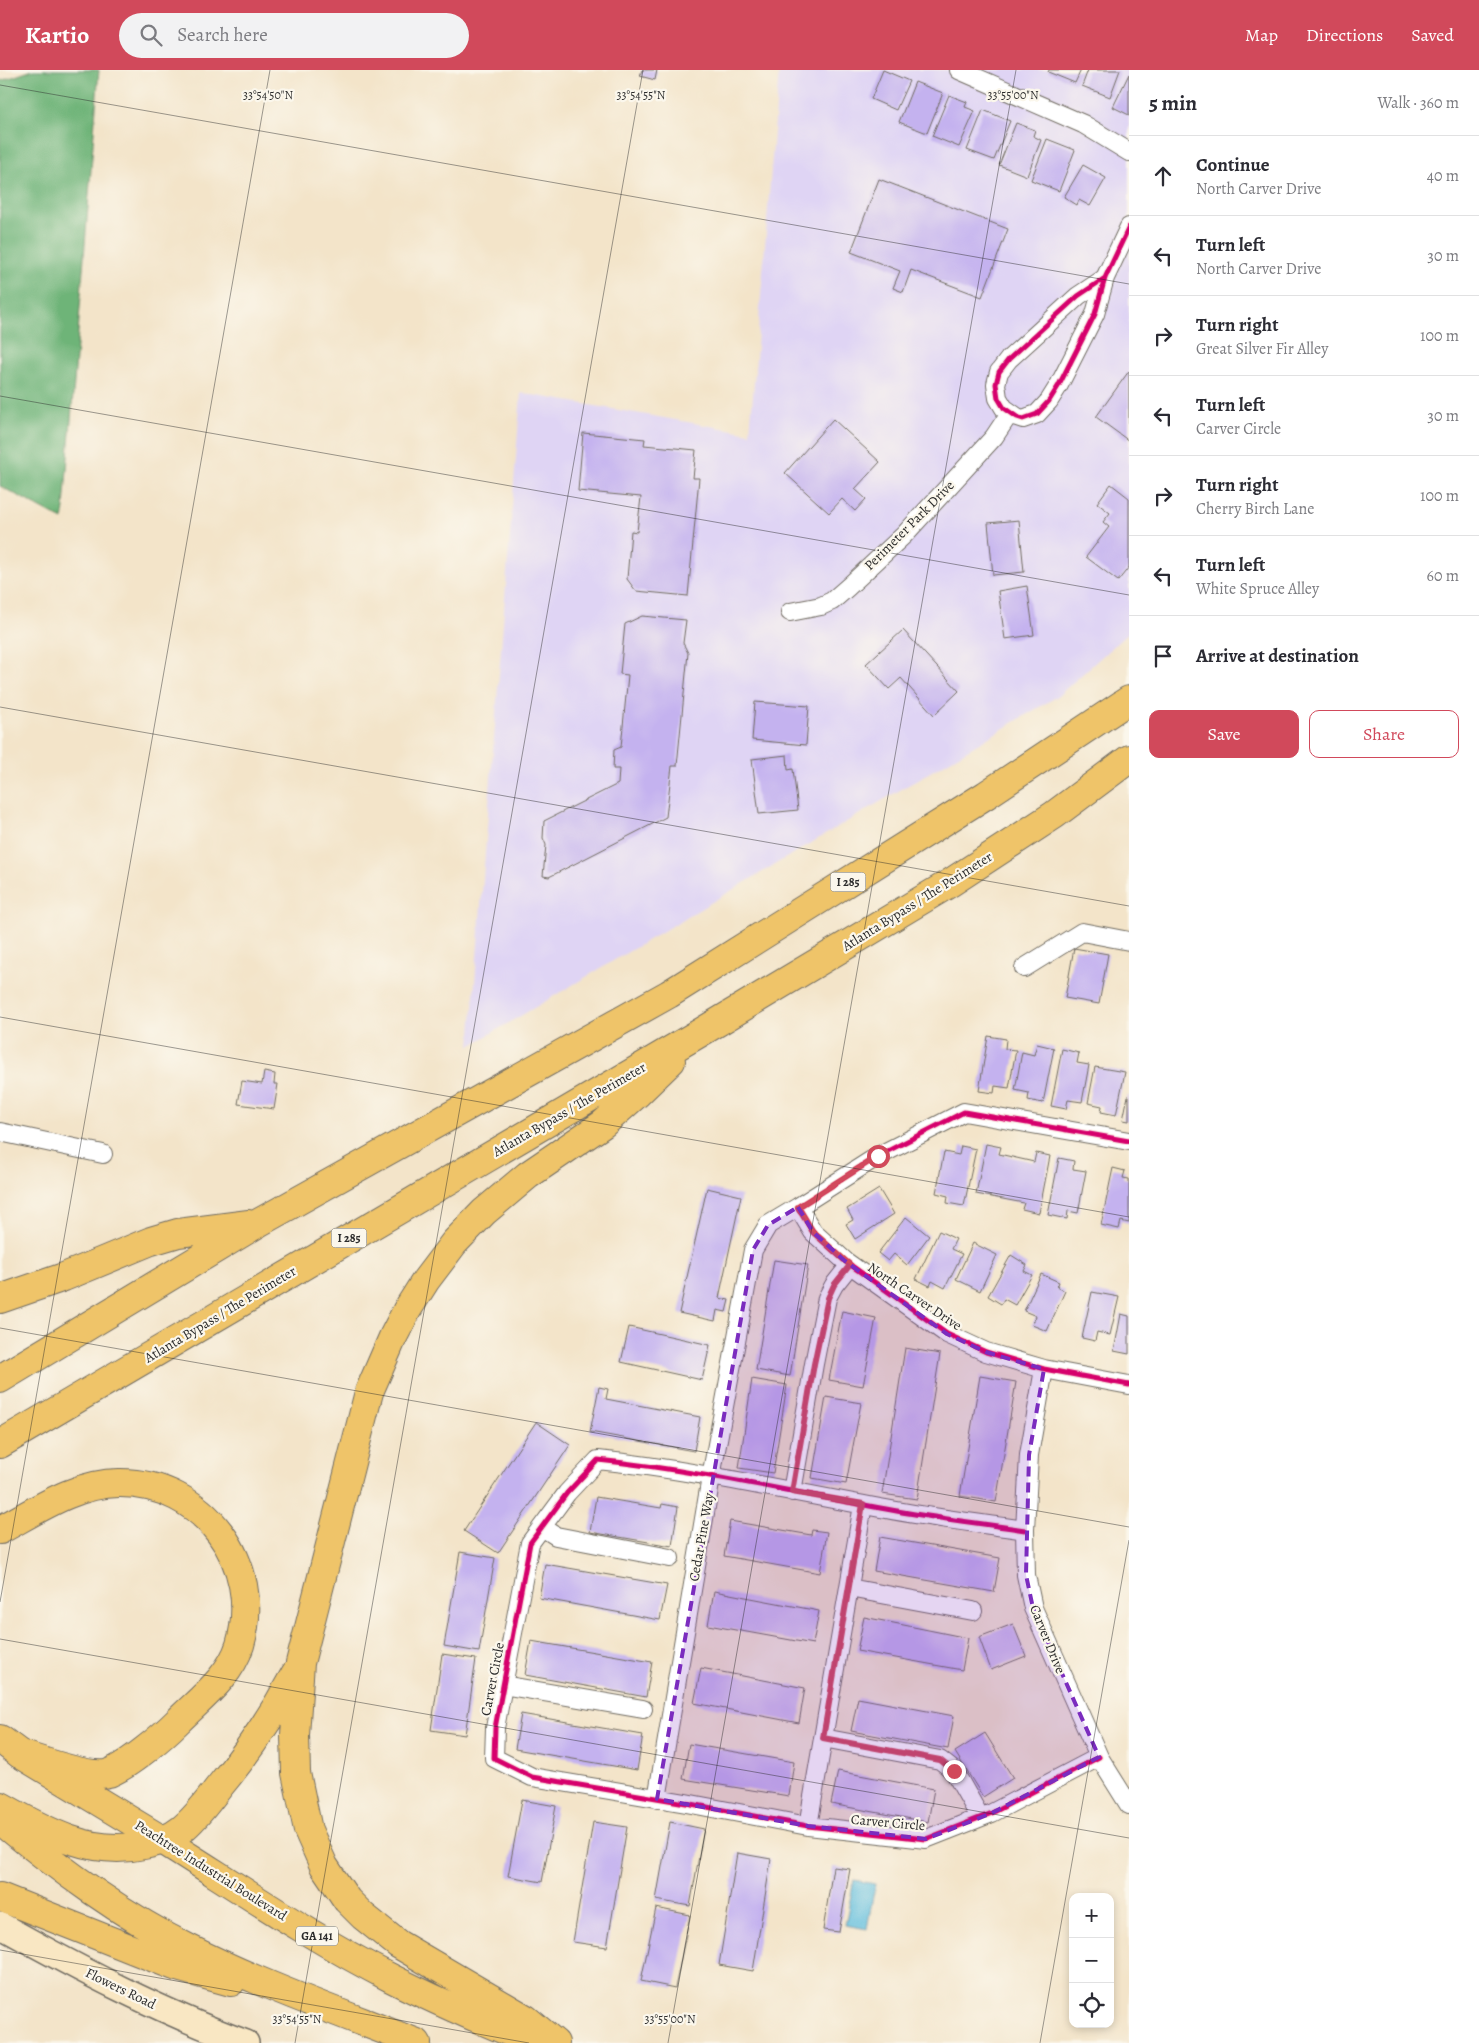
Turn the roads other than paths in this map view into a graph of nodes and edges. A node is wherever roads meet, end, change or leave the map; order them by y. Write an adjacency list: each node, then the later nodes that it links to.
1 (959, 70): 2 (street)
2 (1129, 152)
3 (1129, 227): 4 (street)
4 (1105, 278): 5 (street); 5 (street)
5 (1010, 413): 6 (street, Perimeter Park Drive)
6 (790, 612)
7 (1129, 700): 16 (highway, I 285)
8 (1129, 759): 11 (highway, Atlanta Bypass / The Perimeter / I 285)
9 (1129, 942): 10 (street)
10 (1024, 968)
11 (698, 1034): 22 (highway, Atlanta Bypass / The Perimeter / I 285); 32 (highway)
12 (0, 1132): 14 (street)
13 (1129, 1141): 15 (street)
14 (103, 1154)
15 (798, 1207): 17 (street, North Carver Drive); 23 (street, Cedar Pine Way)
16 (260, 1222): 18 (highway); 20 (highway, I 285)
17 (850, 1265): 19 (street, North Carver Drive); 24 (street)
18 (0, 1300)
19 (1044, 1369): 21 (street, North Carver Drive); 28 (street, Carver Drive)
20 (0, 1379)
21 (1129, 1385)
22 (0, 1444)
23 (711, 1477): 24 (street, Carver Circle); 26 (street, Carver Circle); 38 (street, Cedar Pine Way)
24 (792, 1492): 25 (street, Carver Circle)
25 (863, 1504): 28 (street, Carver Circle); 30 (street)
26 (542, 1526): 29 (street); 33 (street, Carver Circle)
27 (0, 1530): 36 (highway)
28 (1025, 1530): 37 (street, Carver Drive)
29 (670, 1558)
30 (849, 1588): 31 (street); 35 (street)
31 (973, 1611)
32 (300, 1663): 44 (highway); 51 (highway)
33 (503, 1685): 34 (street); 38 (street, Carver Circle)
34 (644, 1709)
35 (823, 1738): 41 (street); 43 (street)
36 (10, 1746): 44 (highway, Peachtree Industrial Boulevard / GA 141)
37 (1099, 1757): 40 (street, Carver Drive); 41 (street, Carver Circle)
38 (657, 1799): 43 (street, Carver Circle)
39 (0, 1805): 44 (highway)
40 (1129, 1805)
41 (980, 1817): 43 (street, Carver Circle)
42 (0, 1820): 47 (highway)
43 (808, 1826)
44 (164, 1841): 50 (highway, Peachtree Industrial Boulevard / GA 141)
45 (0, 1897): 47 (highway)
46 (0, 1925): 48 (main road, Flowers Road)
47 (330, 2009): 49 (highway)
48 (246, 2043)
49 (416, 2043)
50 (536, 2043)
51 (555, 2043)

